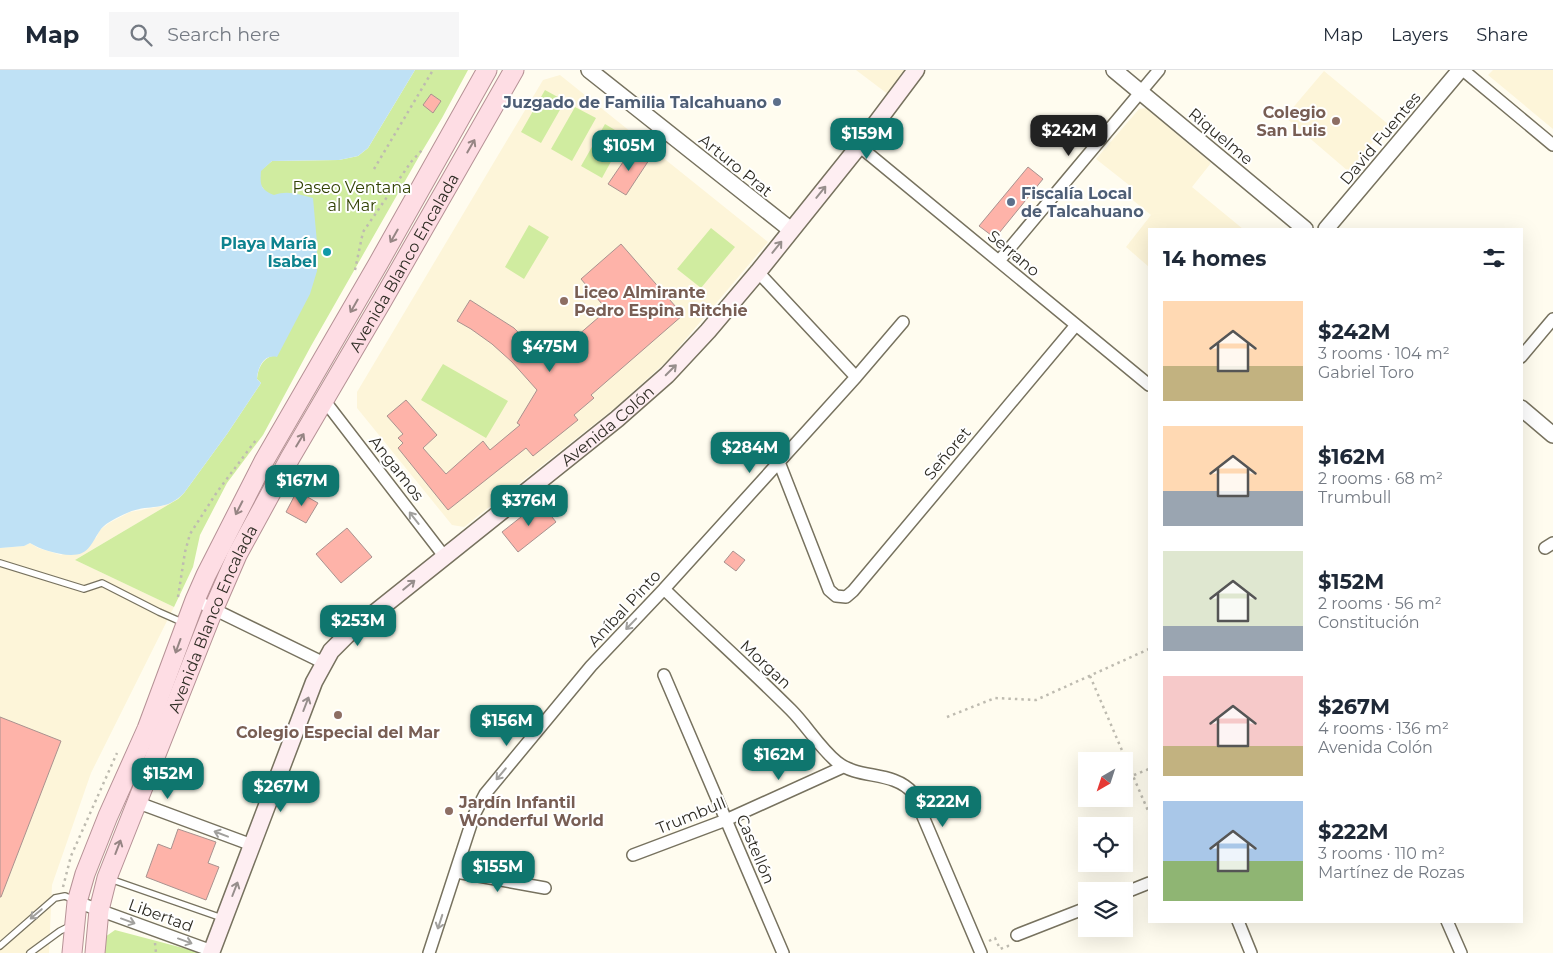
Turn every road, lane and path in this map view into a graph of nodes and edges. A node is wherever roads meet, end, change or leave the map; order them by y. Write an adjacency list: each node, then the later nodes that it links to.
1 (433, 70): 12 (path)
2 (487, 70): 31 (main road, Avenida Blanco Encalada, one-way to 31)
3 (514, 70): 24 (main road, Avenida Blanco Encalada, one-way to 3)
4 (589, 70): 15 (street, Arturo Prat)
5 (916, 70): 11 (main road, Avenida Colón)
6 (1114, 70): 9 (street, Riquelme)
7 (1159, 70): 9 (street)
8 (1462, 70): 10 (street); 14 (street, David Fuentes)
9 (1140, 92): 13 (street, Riquelme); 16 (street)
10 (1553, 145)
11 (859, 146): 15 (main road, Avenida Colón, one-way to 11); 16 (street, Serrano)
12 (374, 169)
13 (1304, 228)
14 (1327, 228)
15 (791, 230): 17 (main road, Avenida Colón, one-way to 15)
16 (999, 261): 20 (street, Serrano)
17 (758, 272): 22 (street); 28 (main road, Avenida Colón, one-way to 17)
18 (1553, 319): 21 (street)
19 (903, 322): 22 (street, Aníbal Pinto)
20 (1076, 325): 23 (street, Serrano); 27 (street, Señoret)
21 (1523, 355)
22 (856, 377): 27 (street, Aníbal Pinto)
23 (1148, 384)
24 (324, 400): 28 (street, Angamos, one-way to 24); 32 (main road, Avenida Blanco Encalada, one-way to 24)
25 (1523, 410): 26 (street)
26 (1553, 435)
27 (779, 462): 30 (street, Aníbal Pinto)
28 (444, 556): 35 (main road, Avenida Colón, one-way to 28)
29 (0, 563): 33 (lane)
30 (664, 589): 40 (street, Morgan); 48 (street, Aníbal Pinto, one-way to 48)
31 (195, 600): 32 (street); 33 (main road, Avenida Blanco Encalada)
32 (214, 608): 35 (street); 43 (main road, Avenida Blanco Encalada)
33 (186, 624): 53 (main road, Avenida Blanco Encalada, one-way to 53)
34 (1148, 649): 37 (path)
35 (324, 663): 46 (main road, Avenida Colón, one-way to 35)
36 (664, 675): 45 (street, Castellón)
37 (1090, 676): 38 (path); 39 (path)
38 (947, 717)
39 (1123, 752)
40 (843, 767): 45 (street, Trumbull); 70 (street)
41 (1148, 769): 42 (path)
42 (1133, 775): 44 (path)
43 (136, 802): 46 (street, one-way to 43); 49 (main road, Avenida Blanco Encalada, one-way to 43)
44 (1148, 811)
45 (726, 820): 47 (street, Trumbull); 69 (street, Castellón)
46 (252, 845): 56 (main road, Avenida Colón, one-way to 46)
47 (633, 856)
48 (456, 872): 51 (street); 68 (street, Aníbal Pinto, one-way to 68)
49 (107, 878): 54 (main road, Avenida Blanco Encalada); 56 (lane)
50 (1148, 883): 52 (street)
51 (545, 888)
52 (1133, 889)
53 (77, 902): 54 (street, Libertad); 57 (main road, Avenida Blanco Encalada); 62 (lane, one-way to 62)
54 (99, 910): 57 (street); 64 (street, Libertad, one-way to 64); 67 (main road, Avenida Blanco Encalada)
55 (1078, 911): 60 (street)
56 (224, 919): 64 (main road, Avenida Colón)
57 (74, 923): 65 (lane); 66 (main road, Avenida Blanco Encalada)
58 (1239, 923): 71 (street)
59 (1448, 923): 72 (street)
60 (1017, 935)
61 (1005, 940): 63 (path)
62 (0, 946)
63 (992, 949)
64 (212, 952)
65 (30, 953)
66 (72, 953)
67 (95, 953)
68 (429, 953)
69 (783, 953)
70 (981, 953)
71 (1251, 953)
72 (1461, 953)

